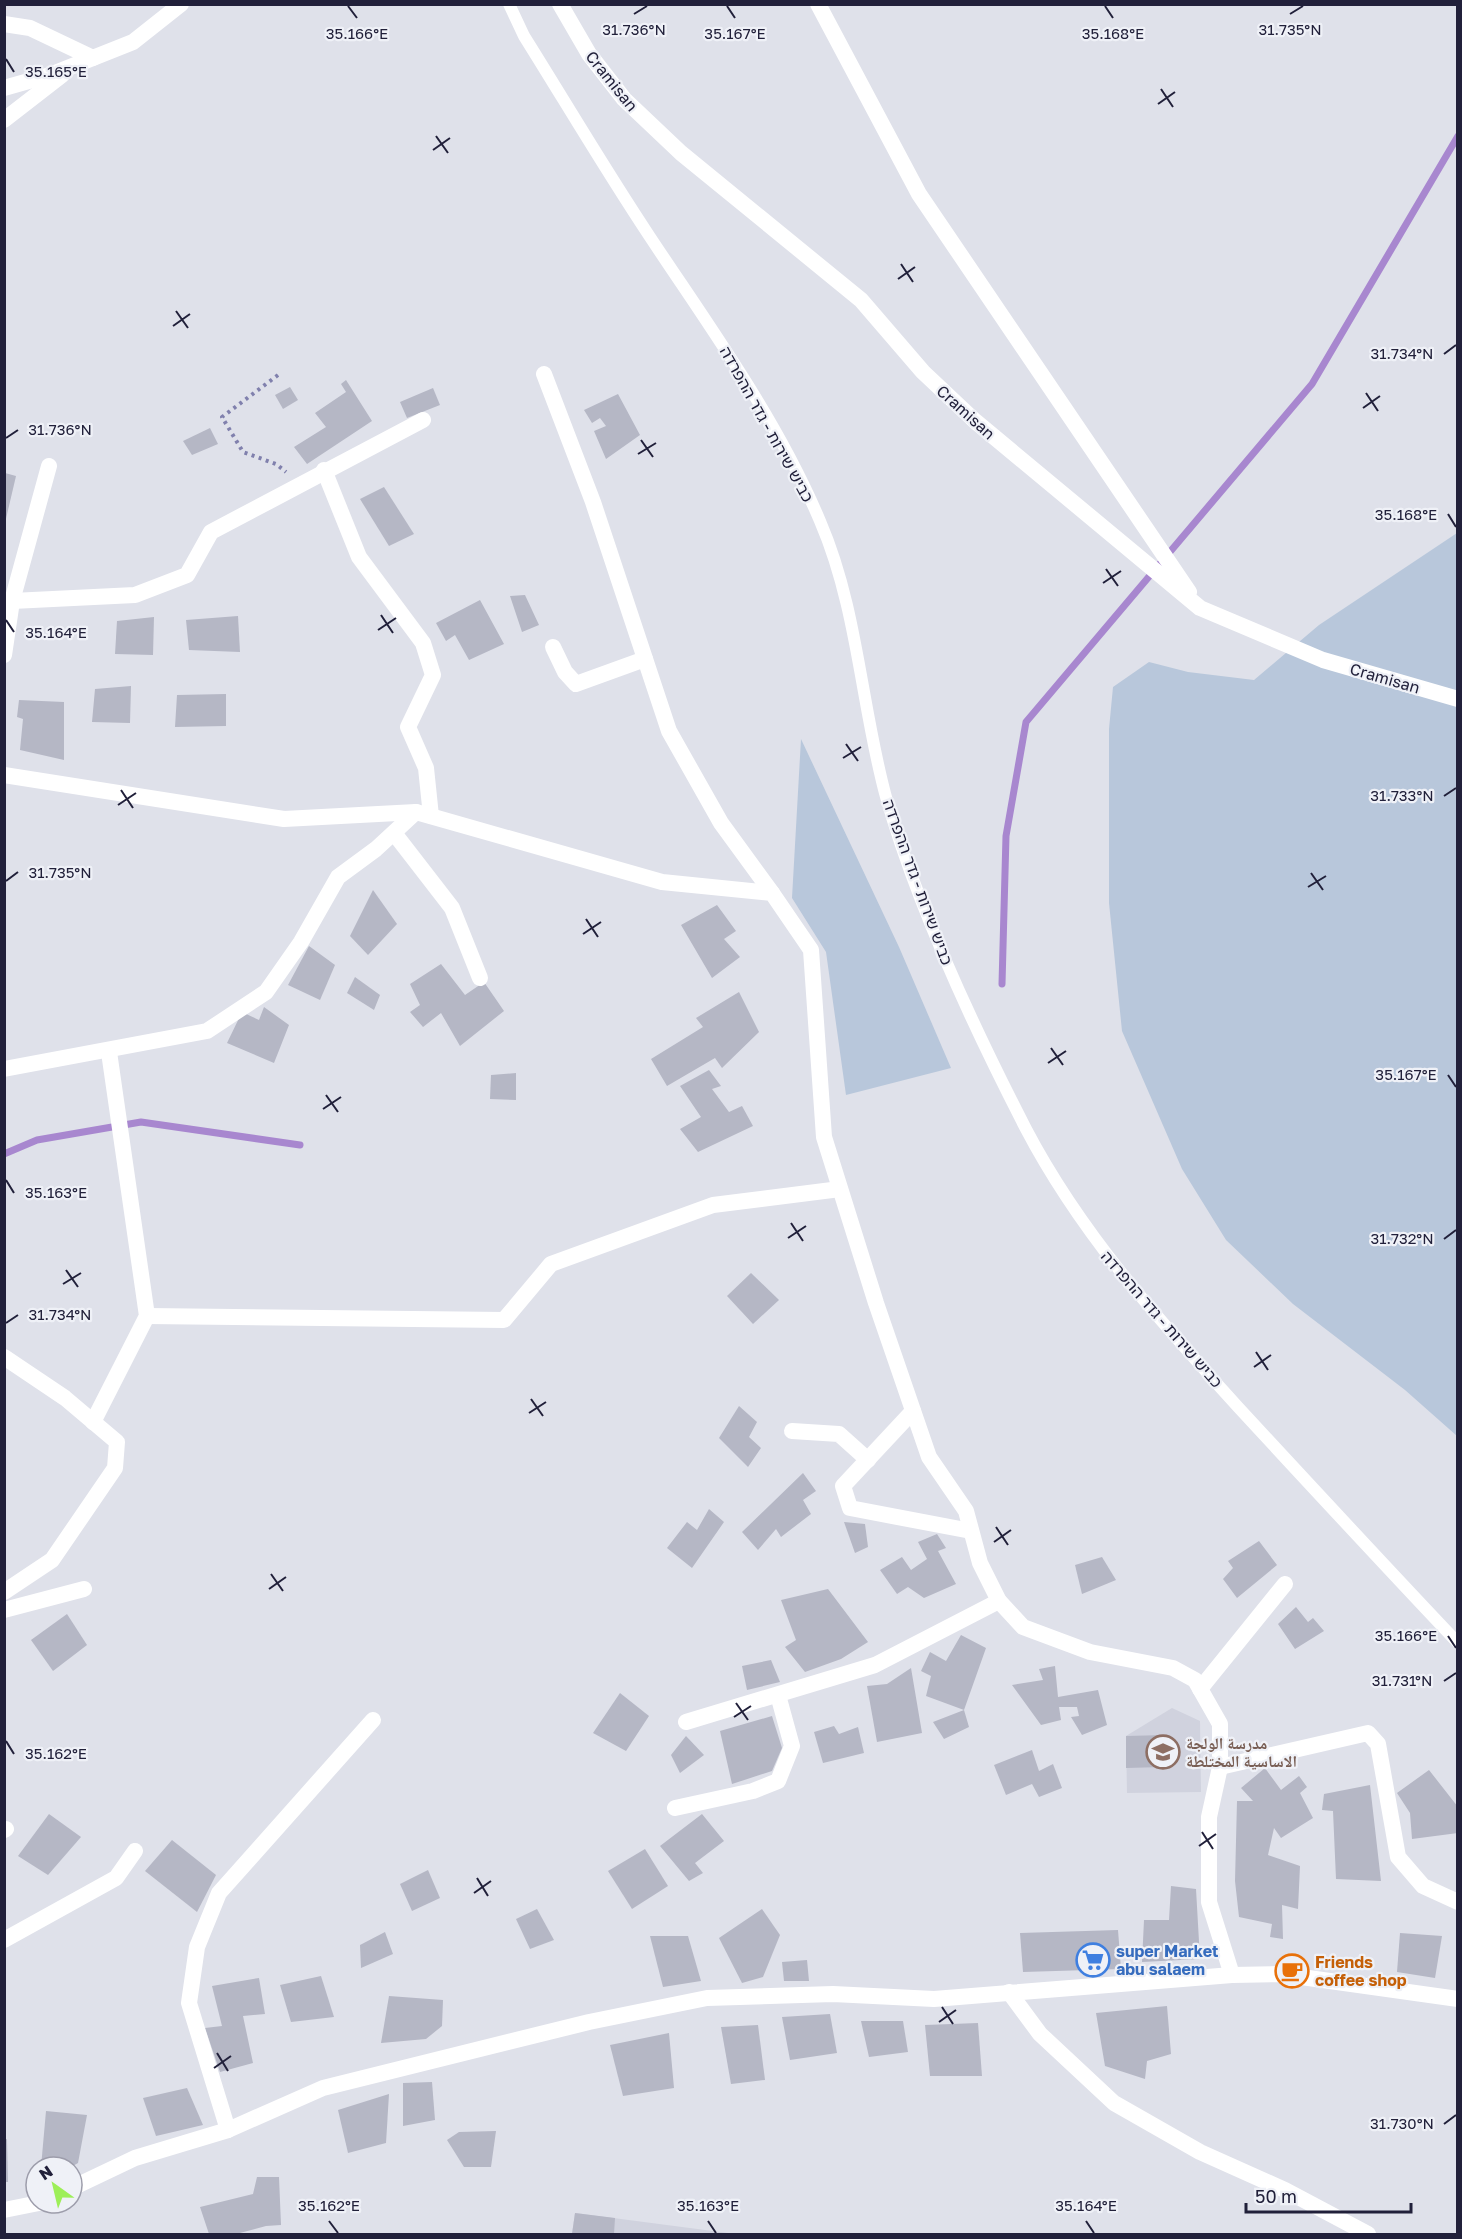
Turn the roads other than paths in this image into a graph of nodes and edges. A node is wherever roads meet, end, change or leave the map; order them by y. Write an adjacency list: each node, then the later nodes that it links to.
1 (181, 4): 6 (street)
2 (509, 4): 40 (lane, כביש שירות - גדר ההפרדה)
3 (560, 4): 15 (street, Cramisan)
4 (818, 4): 15 (street)
5 (4, 24): 6 (street)
6 (93, 58): 7 (street)
7 (74, 66): 8 (street); 9 (street)
8 (4, 88)
9 (4, 120)
10 (544, 375): 18 (street)
11 (423, 420): 13 (street)
12 (49, 466): 14 (street)
13 (324, 470): 14 (street); 21 (street)
14 (12, 601): 17 (street)
15 (1200, 608): 19 (street, Cramisan)
16 (553, 647): 18 (street)
17 (4, 655)
18 (645, 659): 23 (street)
19 (1458, 699)
20 (4, 775): 21 (street)
21 (423, 814): 22 (street); 23 (street)
22 (394, 833): 24 (street); 25 (street)
23 (772, 893): 27 (street)
24 (480, 978)
25 (109, 1052): 26 (street); 28 (street)
26 (4, 1069)
27 (840, 1189): 28 (street); 30 (street)
28 (147, 1316): 31 (street)
29 (4, 1357): 31 (street)
30 (913, 1411): 33 (street); 34 (street)
31 (93, 1422): 37 (street)
32 (792, 1431): 33 (street)
33 (868, 1460): 34 (street)
34 (971, 1531): 38 (street)
35 (1285, 1584): 41 (street)
36 (84, 1589): 39 (street)
37 (4, 1592)
38 (999, 1601): 41 (street); 42 (street)
39 (4, 1610)
40 (1458, 1643)
41 (1200, 1689): 45 (street)
42 (778, 1695): 44 (street); 46 (street)
43 (374, 1720): 53 (street)
44 (686, 1722)
45 (1220, 1767): 48 (street); 50 (street)
46 (675, 1808)
47 (135, 1851): 49 (street)
48 (1458, 1902)
49 (4, 1940)
50 (1232, 1975): 51 (street); 52 (street)
51 (1009, 1992): 53 (street); 57 (street)
52 (1458, 1999)
53 (228, 2130): 54 (street)
54 (84, 2182)
55 (24, 2206): 56 (street)
56 (4, 2210)
57 (1368, 2235)

